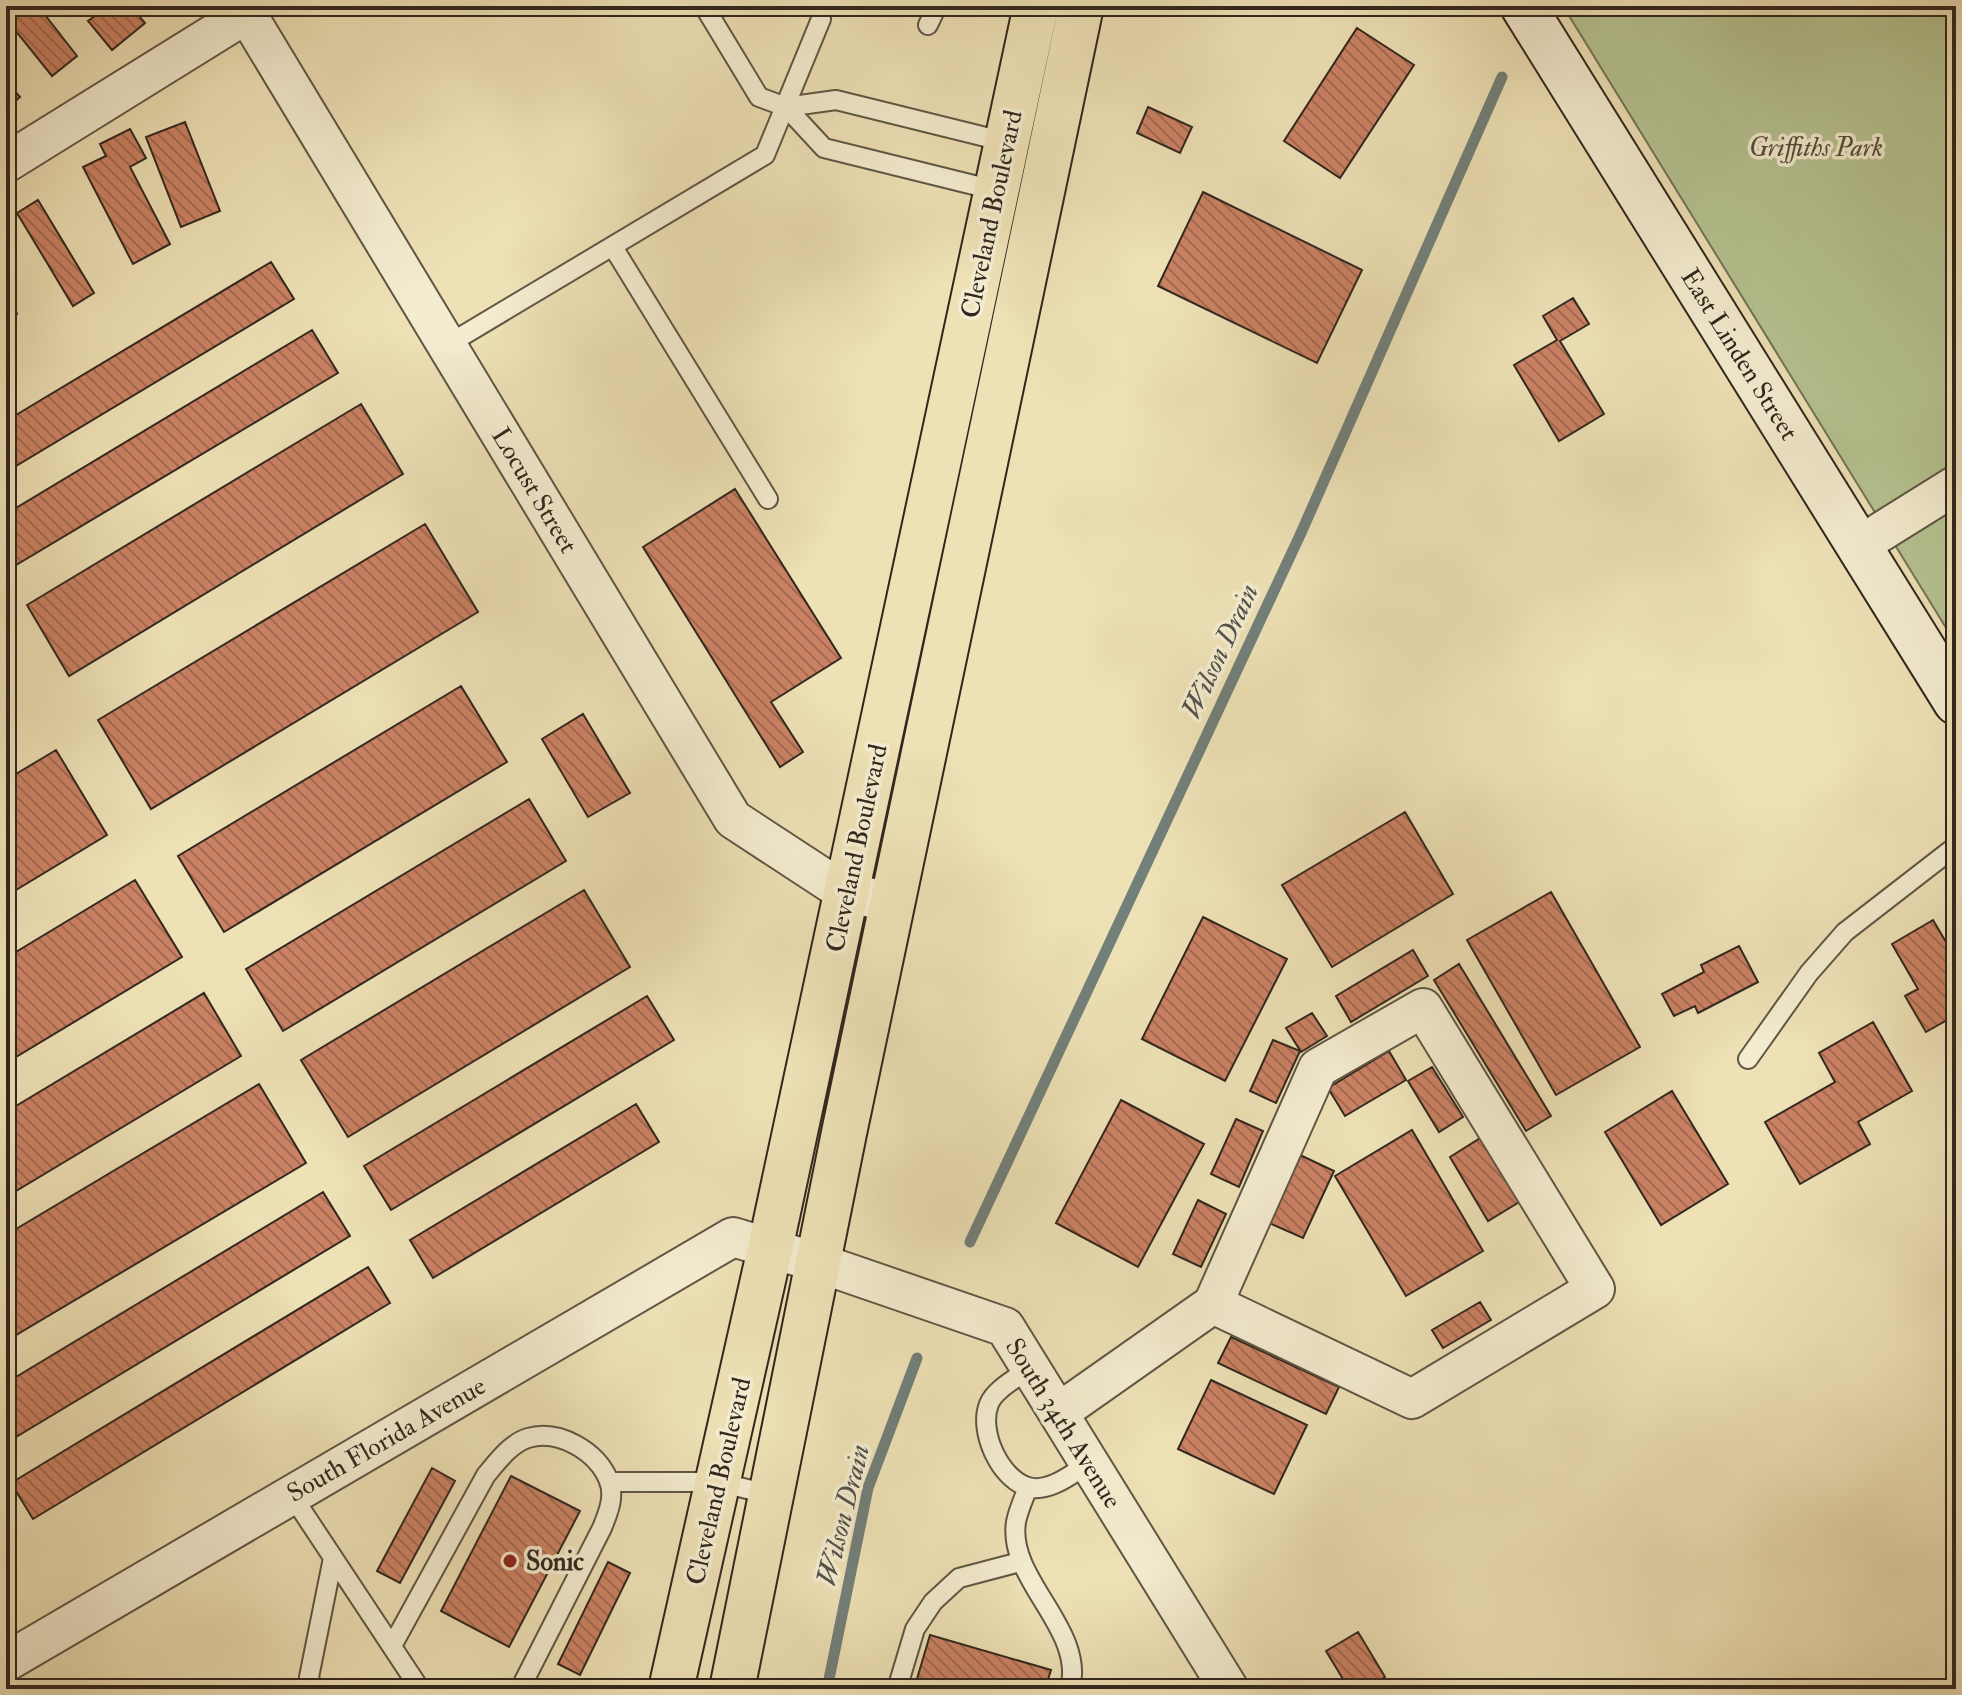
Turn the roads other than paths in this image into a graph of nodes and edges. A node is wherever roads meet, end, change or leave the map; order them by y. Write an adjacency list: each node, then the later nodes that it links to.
1 (704, 6): 9 (lane)
2 (937, 6): 8 (lane)
3 (1036, 6): 10 (main road, Cleveland Boulevard)
4 (1081, 6): 10 (main road, Cleveland Boulevard)
5 (1523, 6): 17 (main road, East Linden Street)
6 (244, 10): 11 (street); 14 (street, Locust Street)
7 (821, 19): 9 (lane)
8 (928, 25)
9 (786, 107): 10 (lane); 12 (lane); 13 (lane)
10 (1029, 148): 12 (main road, Cleveland Boulevard)
11 (6, 163)
12 (1018, 196): 20 (main road, Cleveland Boulevard); 21 (main road, Cleveland Boulevard)
13 (613, 247): 14 (lane); 16 (lane)
14 (447, 345): 20 (street, Locust Street)
15 (1956, 485): 17 (street)
16 (768, 499)
17 (1860, 545): 18 (main road, East Linden Street)
18 (1956, 702)
19 (1956, 846): 22 (lane)
20 (846, 893): 21 (street, Locust Street); 23 (main road, Cleveland Boulevard)
21 (893, 902): 24 (main road, Cleveland Boulevard)
22 (1748, 1059)
23 (770, 1249): 24 (street, South 34th Avenue); 30 (main road, Cleveland Boulevard); 32 (street, South Florida Avenue)
24 (819, 1263): 26 (street, South 34th Avenue); 33 (main road, Cleveland Boulevard)
25 (1213, 1304): 25 (street); 27 (street)
26 (1030, 1368): 27 (street, South 34th Avenue); 31 (lane)
27 (1058, 1413): 28 (street, South 34th Avenue)
28 (1089, 1463): 31 (lane); 45 (street, South 34th Avenue)
29 (609, 1482): 30 (lane); 36 (lane); 40 (lane)
30 (718, 1482): 33 (lane); 41 (main road, Cleveland Boulevard)
31 (1028, 1487): 35 (lane)
32 (291, 1494): 34 (lane); 37 (street, South Florida Avenue)
33 (772, 1495): 42 (main road, Cleveland Boulevard)
34 (333, 1558): 36 (lane); 38 (lane)
35 (1020, 1562): 43 (lane); 44 (lane)
36 (392, 1646): 39 (lane)
37 (6, 1662)
38 (312, 1689)
39 (420, 1689)
40 (520, 1689)
41 (671, 1689)
42 (732, 1689)
43 (897, 1689)
44 (1070, 1689)
45 (1229, 1689)

